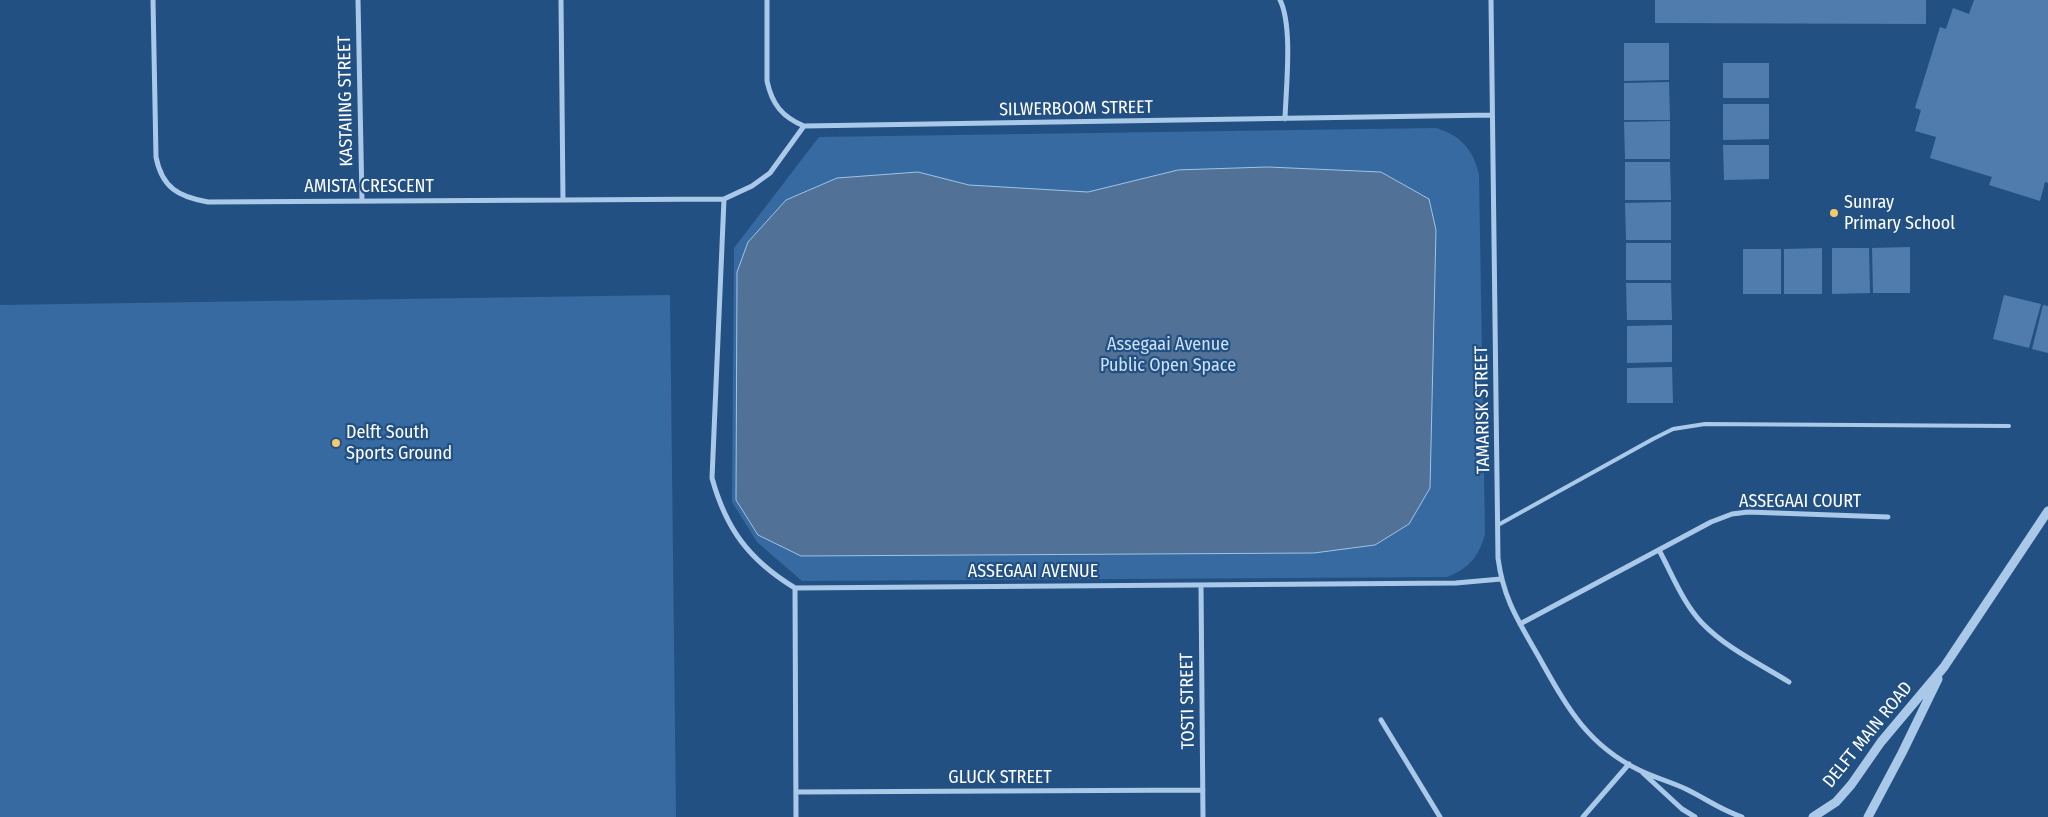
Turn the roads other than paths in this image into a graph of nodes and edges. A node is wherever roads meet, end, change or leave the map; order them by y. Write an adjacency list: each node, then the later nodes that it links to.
1 (153, 0): 12 (street, AMISTA CRESCENT)
2 (358, 0): 12 (street, KASTAIING STREET)
3 (561, 0): 11 (street)
4 (767, 0): 9 (street, SILWERBOOM STREET)
5 (1280, 0): 8 (street)
6 (1491, 0): 7 (street, TAMARISK STREET)
7 (1492, 115): 8 (street, SILWERBOOM STREET); 16 (street, TAMARISK STREET)
8 (1286, 119): 9 (street, SILWERBOOM STREET)
9 (804, 126): 10 (street)
10 (724, 199): 11 (street, AMISTA CRESCENT); 20 (street)
11 (563, 200): 12 (street, AMISTA CRESCENT)
12 (362, 201)
13 (2010, 426): 16 (lane)
14 (2048, 511): 22 (street, DELFT MAIN ROAD)
15 (1888, 517): 17 (street, ASSEGAAI COURT)
16 (1498, 525): 18 (street, TAMARISK STREET)
17 (1659, 550): 21 (street, ASSEGAAI COURT); 23 (street)
18 (1501, 579): 19 (street, ASSEGAAI AVENUE); 21 (street, TAMARISK STREET)
19 (1201, 585): 20 (street, ASSEGAAI AVENUE); 27 (street, TOSTI STREET)
20 (795, 588): 28 (street)
21 (1520, 624): 25 (street, TAMARISK STREET)
22 (1944, 668): 35 (street, DELFT MAIN ROAD); 36 (street, DELFT MAIN ROAD)
23 (1789, 682)
24 (1381, 720): 31 (street)
25 (1629, 764): 26 (street, TAMARISK STREET); 32 (street)
26 (1639, 770): 33 (street, TAMARISK STREET); 34 (street, TAMARISK STREET)
27 (1203, 790): 28 (street, GLUCK STREET); 30 (street, TOSTI STREET)
28 (796, 792): 29 (street)
29 (796, 817)
30 (1203, 817)
31 (1440, 817)
32 (1582, 817)
33 (1694, 817)
34 (1742, 817)
35 (1813, 817)
36 (1868, 817)

